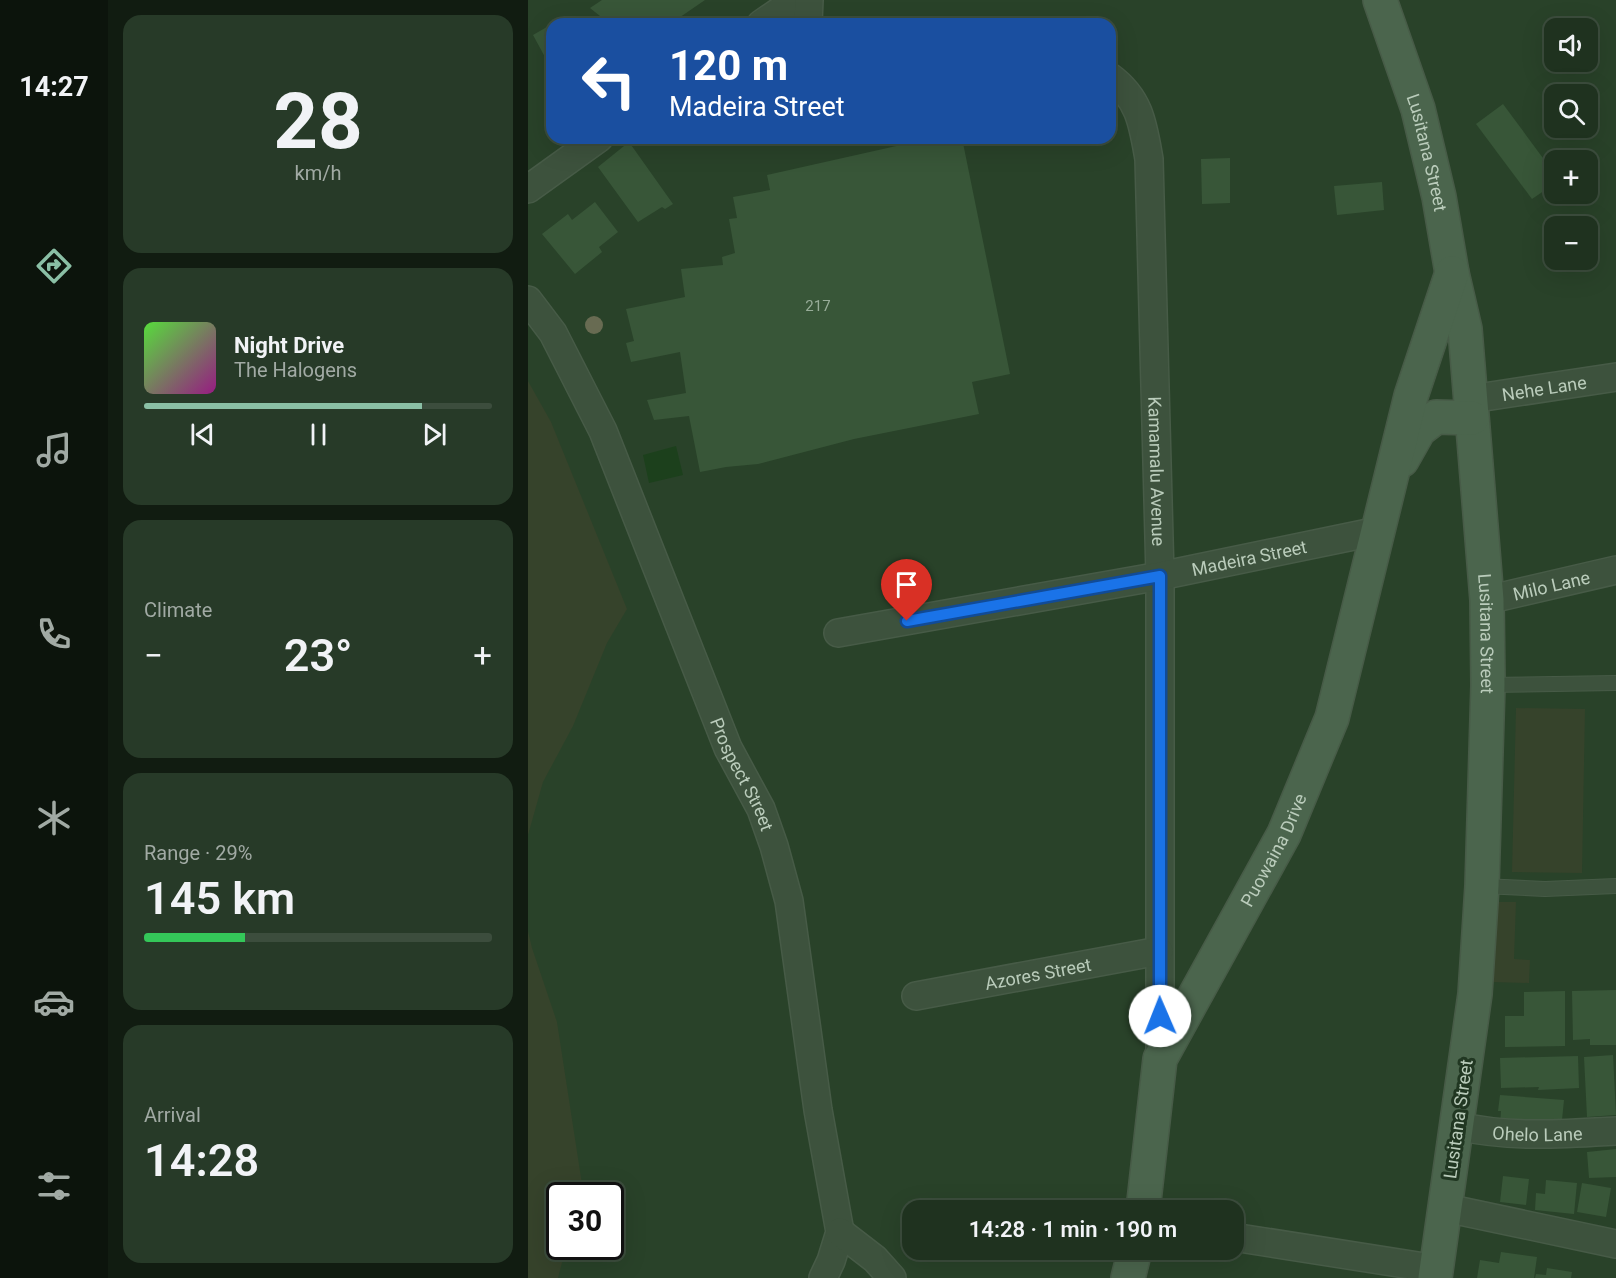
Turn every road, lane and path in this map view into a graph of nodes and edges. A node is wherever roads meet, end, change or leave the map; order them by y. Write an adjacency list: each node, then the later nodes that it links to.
1 (796, 0): 4 (street)
2 (809, 0): 5 (street)
3 (1380, 0): 9 (main road, Lusitana Street)
4 (770, 18)
5 (808, 18)
6 (1116, 83): 16 (street, Kamamalu Avenue)
7 (591, 144): 8 (street)
8 (528, 189)
9 (1452, 273): 12 (main road, Lusitana Street); 13 (main road)
10 (528, 300): 30 (street, Prospect Street)
11 (1616, 377): 12 (street, Nehe Lane)
12 (1471, 408): 13 (main road); 17 (main road, Lusitana Street)
13 (1391, 480): 14 (main road, Puowaina Drive)
14 (1378, 531): 16 (street, Madeira Street); 25 (main road, Puowaina Drive)
15 (1616, 570): 17 (street, Milo Lane)
16 (1160, 576): 18 (street, Madeira Street); 23 (street, Kamamalu Avenue)
17 (1487, 600): 20 (main road, Lusitana Street)
18 (838, 633)
19 (1616, 683): 20 (lane)
20 (1488, 685): 21 (main road, Lusitana Street)
21 (1482, 886): 22 (lane); 26 (main road, Lusitana Street)
22 (1616, 886)
23 (1159, 951): 24 (street, Azores Street); 25 (street, Kamamalu Avenue)
24 (916, 996)
25 (1160, 1059): 28 (main road, Puowaina Drive)
26 (1458, 1126): 27 (street, Ohelo Lane); 29 (main road, Lusitana Street)
27 (1616, 1131)
28 (1144, 1200)
29 (1446, 1208): 32 (street); 34 (main road, Lusitana Street)
30 (840, 1232): 35 (street, Prospect Street); 36 (street)
31 (1244, 1239): 34 (street)
32 (1616, 1244)
33 (1132, 1260): 37 (main road)
34 (1436, 1273)
35 (823, 1278)
36 (892, 1278)
37 (1128, 1278)

